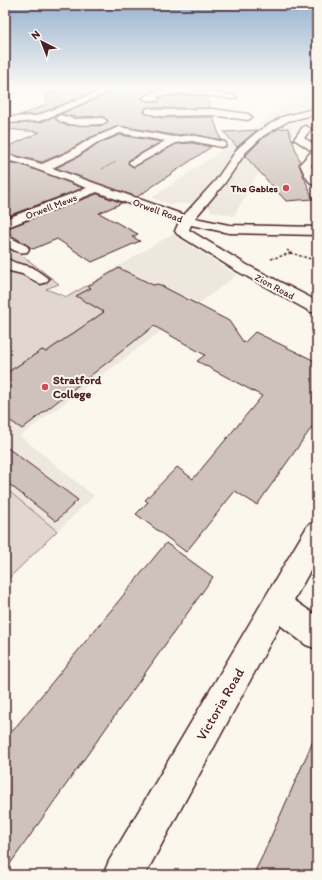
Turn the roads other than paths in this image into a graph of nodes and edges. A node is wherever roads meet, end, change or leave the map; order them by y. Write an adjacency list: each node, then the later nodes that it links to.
1 (268, 129): 13 (street)
2 (306, 129): 7 (street)
3 (79, 138): 5 (street)
4 (174, 140): 5 (street); 6 (street); 9 (street)
5 (93, 141): 10 (street)
6 (222, 144)
7 (317, 150): 11 (street)
8 (5, 157): 10 (street, Orwell Road)
9 (134, 163)
10 (42, 168): 12 (street, Orwell Road)
11 (317, 183)
12 (97, 188): 13 (street, Orwell Road); 14 (street, Orwell Mews)
13 (186, 220): 15 (street, Orwell Road); 20 (street, Zion Road)
14 (5, 224)
15 (229, 229): 16 (street, Orwell Road); 20 (street, Zion Road)
16 (317, 231)
17 (5, 239): 18 (street)
18 (22, 249)
19 (5, 262): 21 (street)
20 (233, 263): 22 (street, Zion Road)
21 (41, 279)
22 (317, 308)
23 (317, 533): 24 (street, Victoria Road)
24 (277, 604): 25 (street); 26 (street, Victoria Road)
25 (317, 634)
26 (123, 875)

